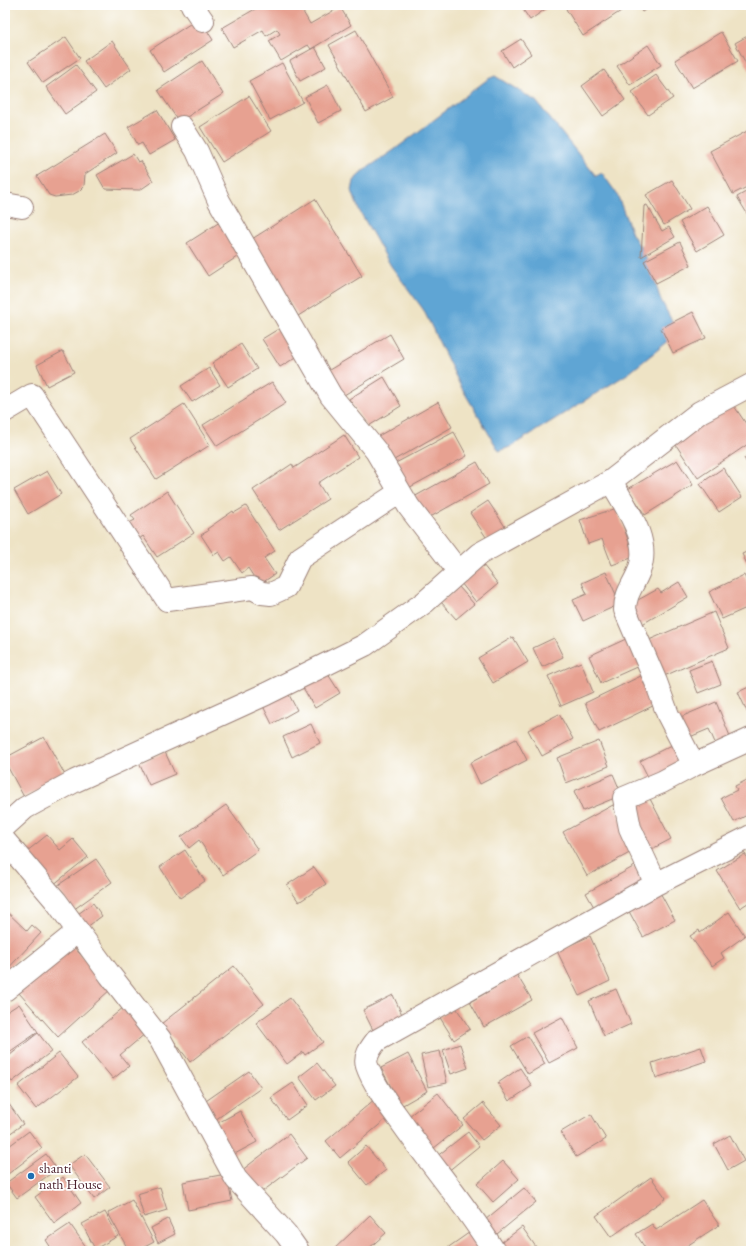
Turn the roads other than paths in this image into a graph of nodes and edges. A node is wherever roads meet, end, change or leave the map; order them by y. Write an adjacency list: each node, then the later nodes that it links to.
1 (182, 127): 5 (street)
2 (751, 385): 4 (street)
3 (5, 411): 5 (street)
4 (611, 481): 6 (street); 8 (street)
5 (400, 492): 6 (street)
6 (459, 572): 9 (street)
7 (751, 739): 8 (street)
8 (694, 765): 12 (street)
9 (5, 826)
10 (751, 836): 12 (street)
11 (5, 841): 13 (street)
12 (656, 884): 16 (street)
13 (78, 931): 14 (street); 15 (street)
14 (5, 990)
15 (298, 1251)
16 (494, 1251)

